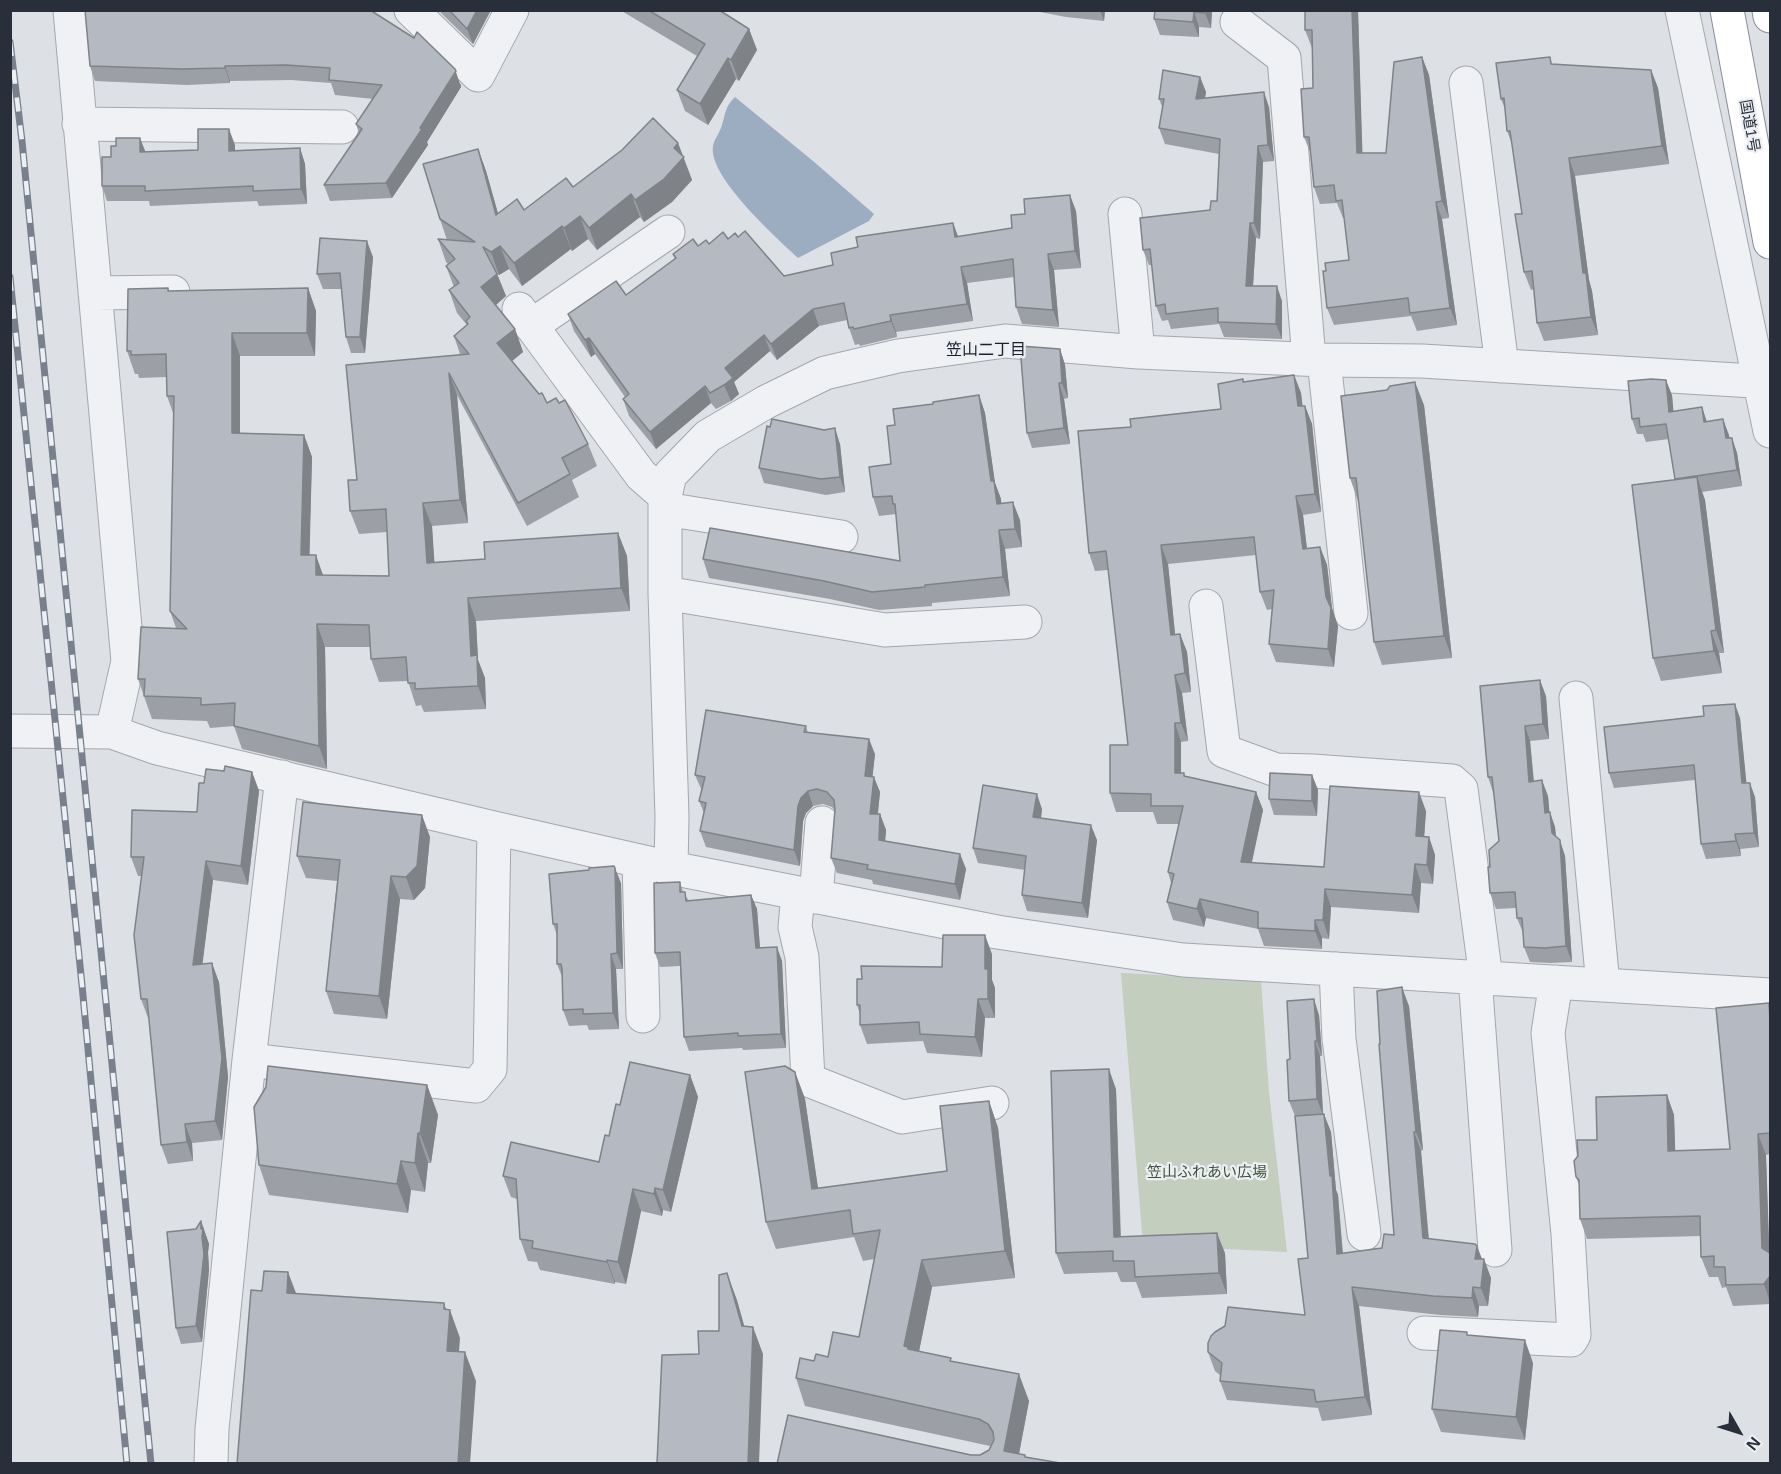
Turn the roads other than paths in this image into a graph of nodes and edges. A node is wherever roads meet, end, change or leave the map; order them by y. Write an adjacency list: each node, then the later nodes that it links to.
1 (70, 10): 10 (street)
2 (411, 10): 3 (street)
3 (512, 10)
4 (1682, 10): 20 (street)
5 (1727, 10): 14 (highway, 国道1号)
6 (1769, 10): 7 (highway)
7 (1770, 16)
8 (1237, 22): 18 (street)
9 (1466, 83): 19 (street)
10 (79, 124): 11 (street); 16 (street)
11 (342, 128)
12 (1125, 214): 17 (street)
13 (668, 232): 22 (street)
14 (1770, 242)
15 (202, 292): 16 (street)
16 (95, 293): 30 (street)
17 (1138, 352): 18 (street); 22 (street)
18 (1316, 360): 19 (street); 26 (street)
19 (1502, 366): 20 (street)
20 (1766, 382): 21 (street)
21 (1770, 431)
22 (665, 502): 23 (street); 24 (street)
23 (841, 537)
24 (665, 593): 27 (street); 35 (street)
25 (1206, 606): 38 (street)
26 (1352, 613)
27 (1025, 622)
28 (1575, 698): 40 (street)
29 (10, 731): 30 (street)
30 (112, 732): 31 (street)
31 (282, 777): 33 (street); 43 (street)
32 (822, 823): 36 (street)
33 (494, 828): 34 (street); 43 (street)
34 (639, 861): 35 (street); 42 (street)
35 (671, 868): 36 (street)
36 (807, 895): 37 (street); 44 (street)
37 (1336, 969): 38 (street); 45 (street)
38 (1480, 978): 39 (street); 46 (street)
39 (1556, 982): 40 (street); 47 (street)
40 (1603, 985): 41 (street)
41 (1770, 995)
42 (643, 1016)
43 (249, 1060): 48 (street)
44 (992, 1103)
45 (1364, 1234)
46 (1495, 1250)
47 (1424, 1333)
48 (212, 1464)

